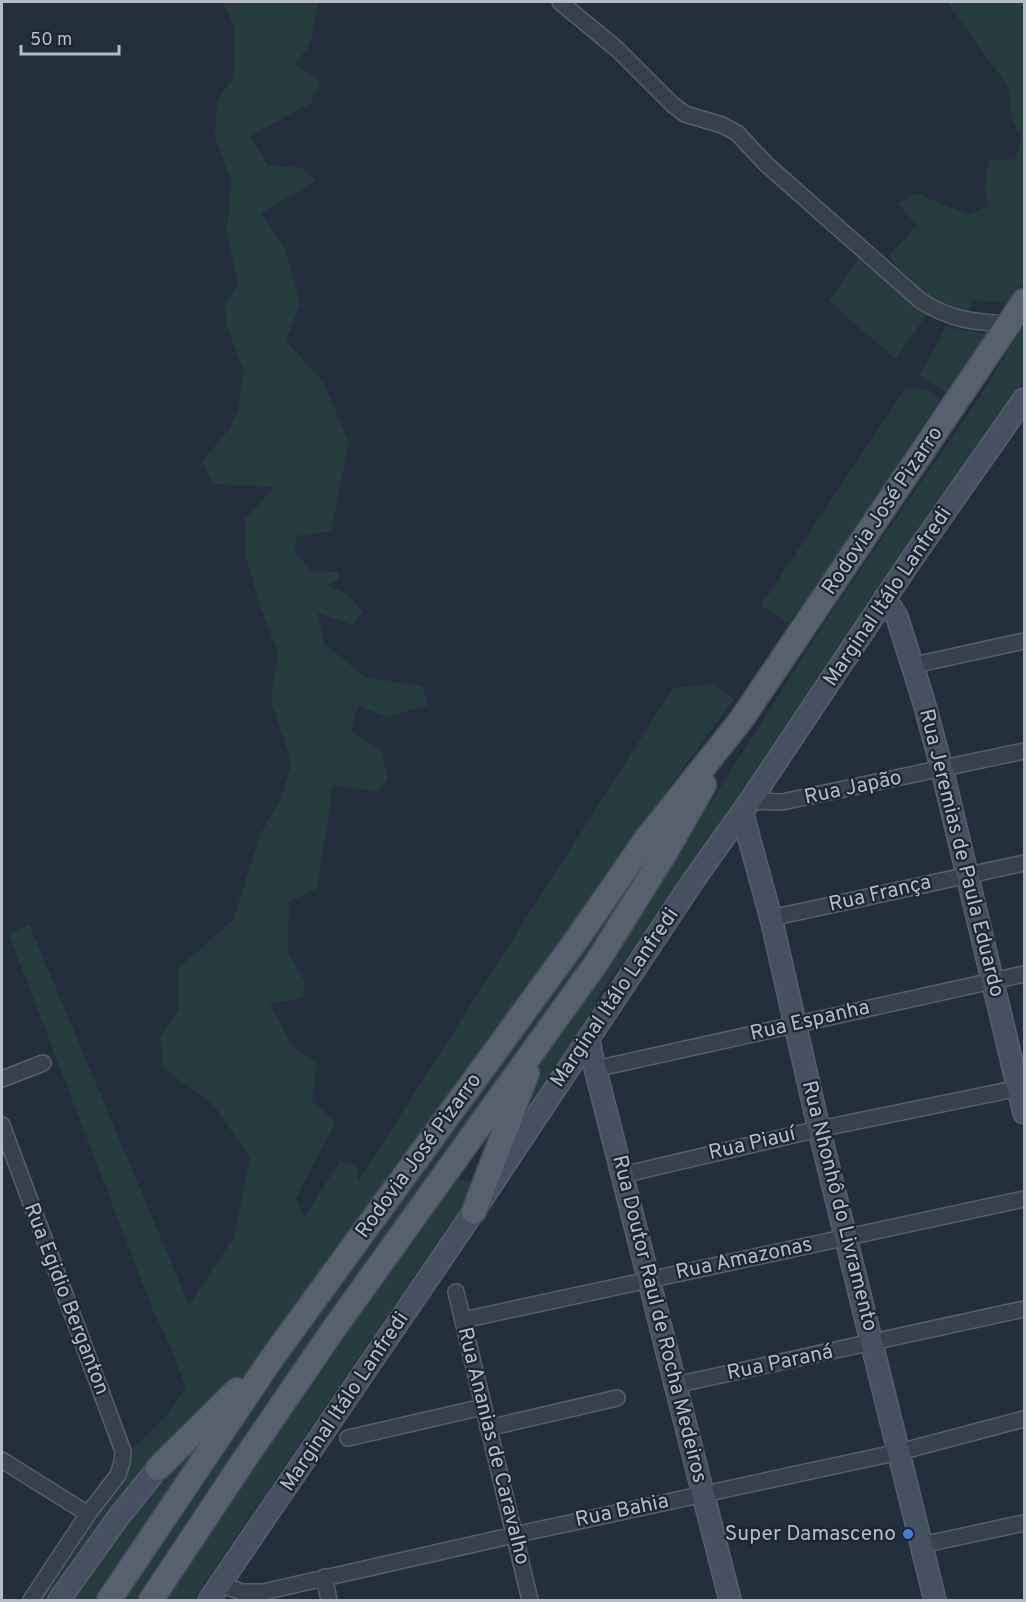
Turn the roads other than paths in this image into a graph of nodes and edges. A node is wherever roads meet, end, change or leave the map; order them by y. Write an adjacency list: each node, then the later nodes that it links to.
1 (560, 2): 3 (street)
2 (1024, 301): 3 (main road, Rodovia José Pizarro)
3 (1008, 324): 8 (main road, Rodovia José Pizarro)
4 (1024, 399): 5 (street, Marginal Itálo Lanfredi)
5 (885, 598): 7 (street, Rua Jeremias de Paula Eduardo); 11 (street, Marginal Itálo Lanfredi)
6 (1024, 641): 7 (street)
7 (914, 665): 10 (street, Rua Jeremias de Paula Eduardo)
8 (741, 720): 19 (main road, Rodovia José Pizarro); 36 (main road, Rodovia José Pizarro)
9 (1024, 751): 10 (street, Rua Japão)
10 (942, 769): 11 (street, Rua Japão); 13 (street, Rua Jeremias de Paula Eduardo)
11 (746, 806): 14 (street, Rua Nhonhô do Livramento); 18 (street, Marginal Itálo Lanfredi)
12 (1024, 863): 13 (street, Rua França)
13 (967, 874): 14 (street, Rua França); 16 (street, Rua Jeremias de Paula Eduardo)
14 (771, 918): 17 (street, Rua Nhonhô do Livramento)
15 (1024, 974): 16 (street, Rua Espanha)
16 (993, 980): 17 (street, Rua Espanha); 23 (street, Rua Jeremias de Paula Eduardo)
17 (795, 1025): 21 (street, Rua Espanha); 26 (street, Rua Nhonhô do Livramento)
18 (589, 1037): 21 (street, Rua Doutor Raul de Rocha Medeiros); 29 (street, Marginal Itálo Lanfredi)
19 (541, 1039): 29 (main road); 56 (main road, Rodovia José Pizarro)
20 (43, 1063): 22 (street)
21 (595, 1069): 27 (street, Rua Doutor Raul de Rocha Medeiros)
22 (2, 1079)
23 (1022, 1088): 24 (street, Rua Jeremias de Paula Eduardo); 26 (street, Rua Piauí)
24 (1024, 1113)
25 (2, 1125): 47 (street, Rua Egidio Berganton)
26 (819, 1129): 27 (street, Rua Piauí); 30 (street, Rua Nhonhô do Livramento)
27 (622, 1174): 31 (street, Rua Doutor Raul de Rocha Medeiros)
28 (1024, 1198): 30 (street, Rua Amazonas)
29 (474, 1211): 52 (street, Marginal Itálo Lanfredi)
30 (845, 1238): 31 (street, Rua Amazonas); 35 (street, Rua Nhonhô do Livramento)
31 (649, 1280): 34 (street, Rua Amazonas); 37 (street, Rua Doutor Raul de Rocha Medeiros)
32 (456, 1292): 34 (street, Rua Ananias de Caravalho)
33 (1024, 1309): 35 (street, Rua Paraná)
34 (463, 1320): 39 (street, Rua Ananias de Caravalho)
35 (872, 1342): 37 (street, Rua Paraná); 43 (street, Rua Nhonhô do Livramento)
36 (272, 1358): 45 (main road); 55 (main road, Rodovia José Pizarro)
37 (675, 1385): 46 (street, Rua Doutor Raul de Rocha Medeiros)
38 (617, 1398): 41 (street)
39 (483, 1407): 41 (street, Rua Ananias de Caravalho); 42 (street)
40 (1024, 1419): 43 (street, Rua Bahia)
41 (488, 1428): 49 (street, Rua Ananias de Caravalho)
42 (348, 1438)
43 (899, 1452): 46 (street, Rua Bahia); 50 (street, Rua Nhonhô do Livramento)
44 (2, 1460): 47 (street)
45 (158, 1468): 54 (street)
46 (703, 1494): 49 (street, Rua Bahia); 59 (street, Rua Doutor Raul de Rocha Medeiros)
47 (88, 1514): 53 (street)
48 (1024, 1523): 50 (street)
49 (514, 1535): 51 (street, Rua Bahia); 58 (street, Rua Ananias de Caravalho)
50 (921, 1545): 60 (street, Rua Nhonhô do Livramento)
51 (324, 1577): 52 (street, Rua Bahia); 57 (street)
52 (215, 1592)
53 (31, 1600)
54 (59, 1600)
55 (109, 1600)
56 (150, 1600)
57 (329, 1600)
58 (530, 1600)
59 (730, 1600)
60 (935, 1600)

